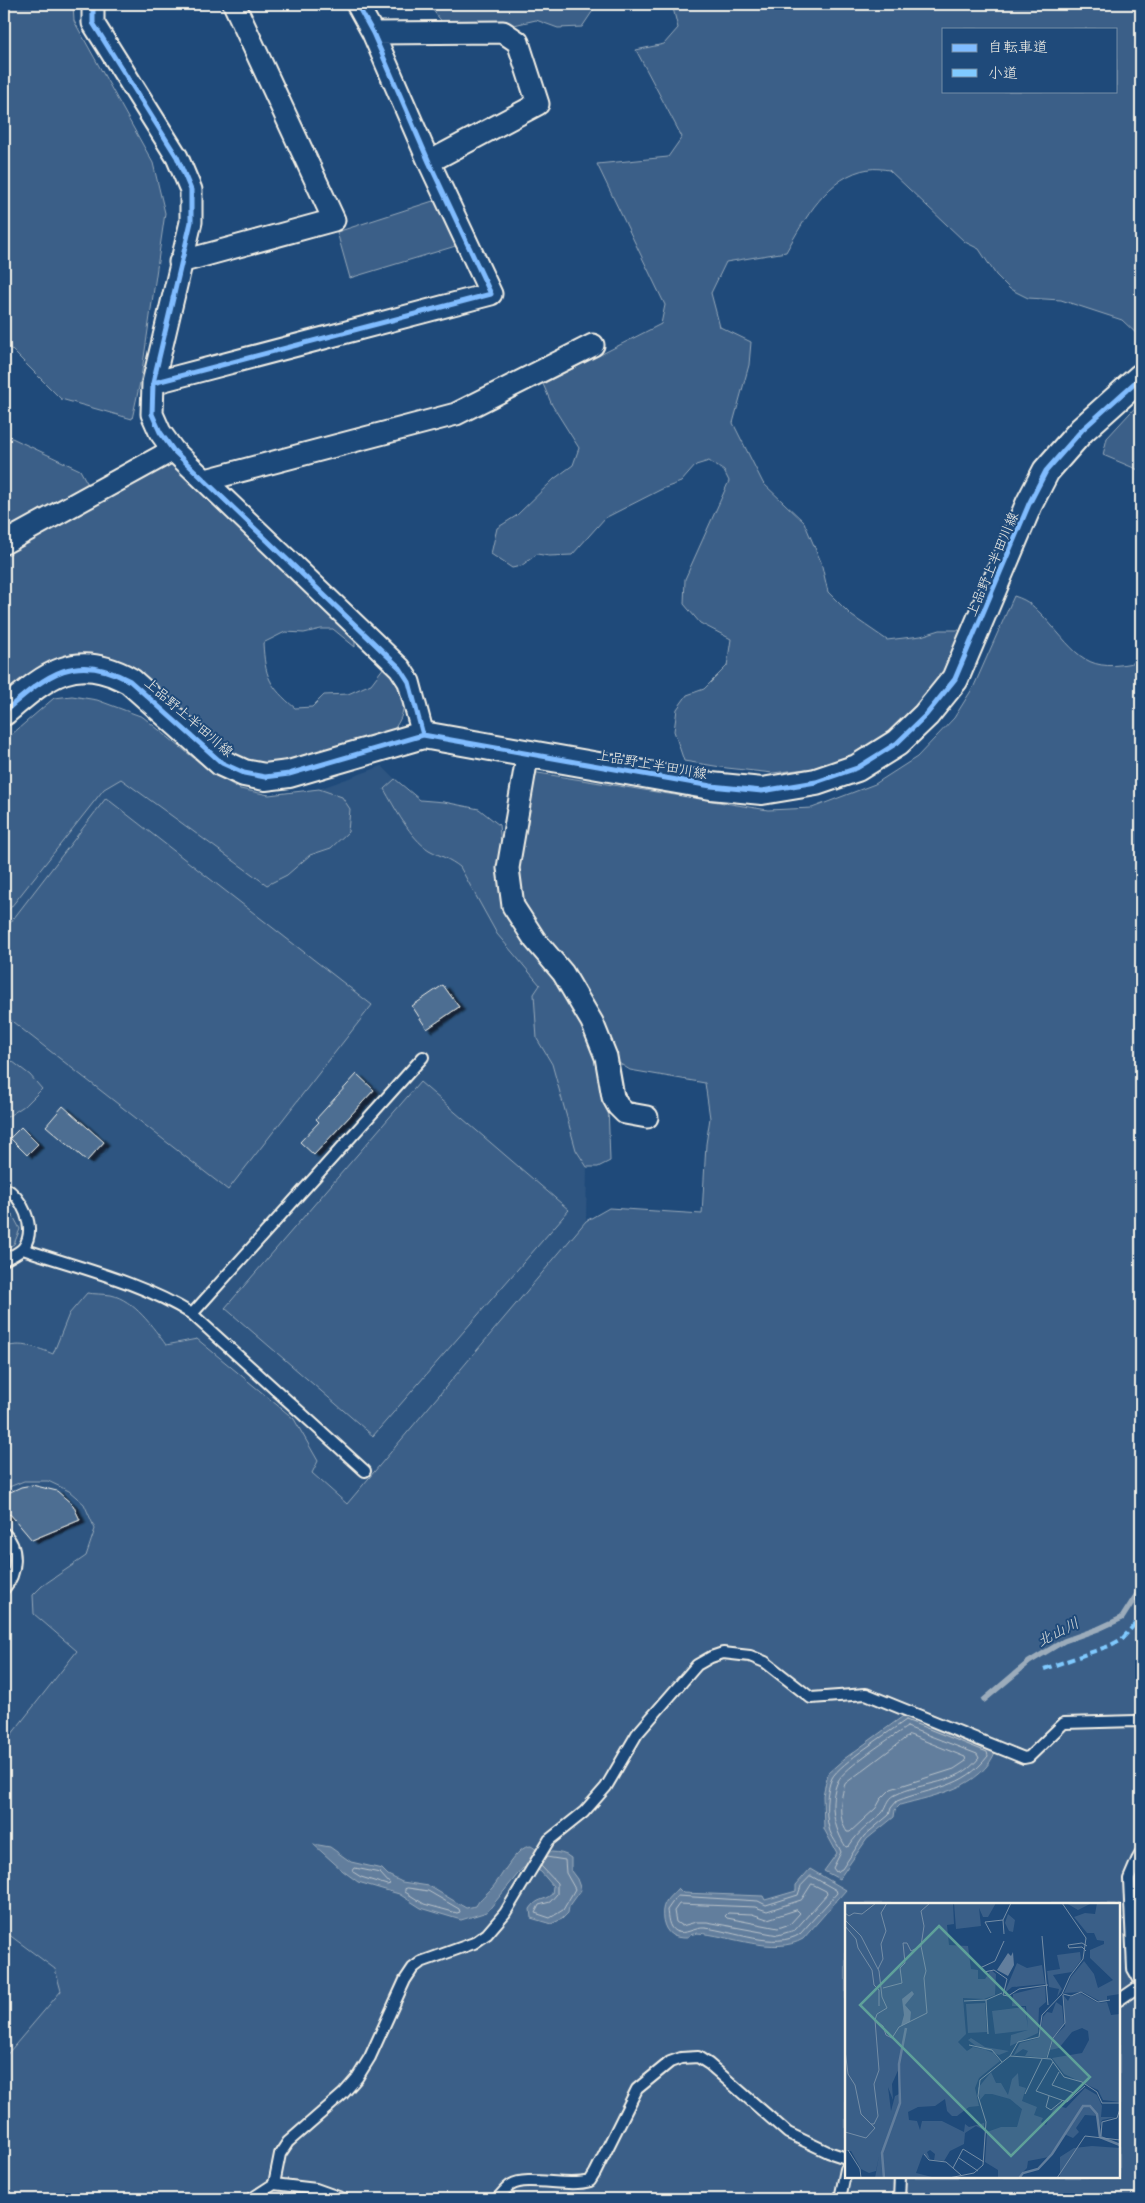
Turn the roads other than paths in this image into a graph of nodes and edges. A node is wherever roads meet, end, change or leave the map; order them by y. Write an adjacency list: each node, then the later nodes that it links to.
1 (93, 4): 6 (street)
2 (234, 4): 6 (street)
3 (358, 4): 4 (street)
4 (373, 33): 5 (street); 5 (street)
5 (429, 162): 9 (street)
6 (180, 262): 9 (street)
7 (593, 346): 11 (street)
8 (1141, 376): 15 (street, 上品野上半田川線)
9 (153, 383): 10 (street)
10 (173, 450): 11 (street); 12 (street)
11 (206, 480): 14 (street)
12 (4, 543)
13 (4, 712): 14 (street, 上品野上半田川線)
14 (423, 735): 15 (street, 上品野上半田川線)
15 (528, 752): 17 (street)
16 (423, 1057): 21 (lane)
17 (647, 1117)
18 (4, 1187): 19 (lane)
19 (23, 1249): 20 (lane); 21 (lane)
20 (4, 1260)
21 (192, 1314): 22 (lane)
22 (365, 1471)
23 (4, 1534): 24 (lane)
24 (4, 1589)
25 (1141, 1723): 32 (lane)
26 (1141, 1853): 27 (lane)
27 (1141, 1984): 28 (lane)
28 (1120, 1999)
29 (845, 2158): 35 (lane)
30 (845, 2174): 36 (lane)
31 (900, 2178): 37 (lane)
32 (274, 2184): 33 (lane); 34 (lane)
33 (252, 2199)
34 (344, 2199)
35 (497, 2199)
36 (840, 2199)
37 (899, 2199)

